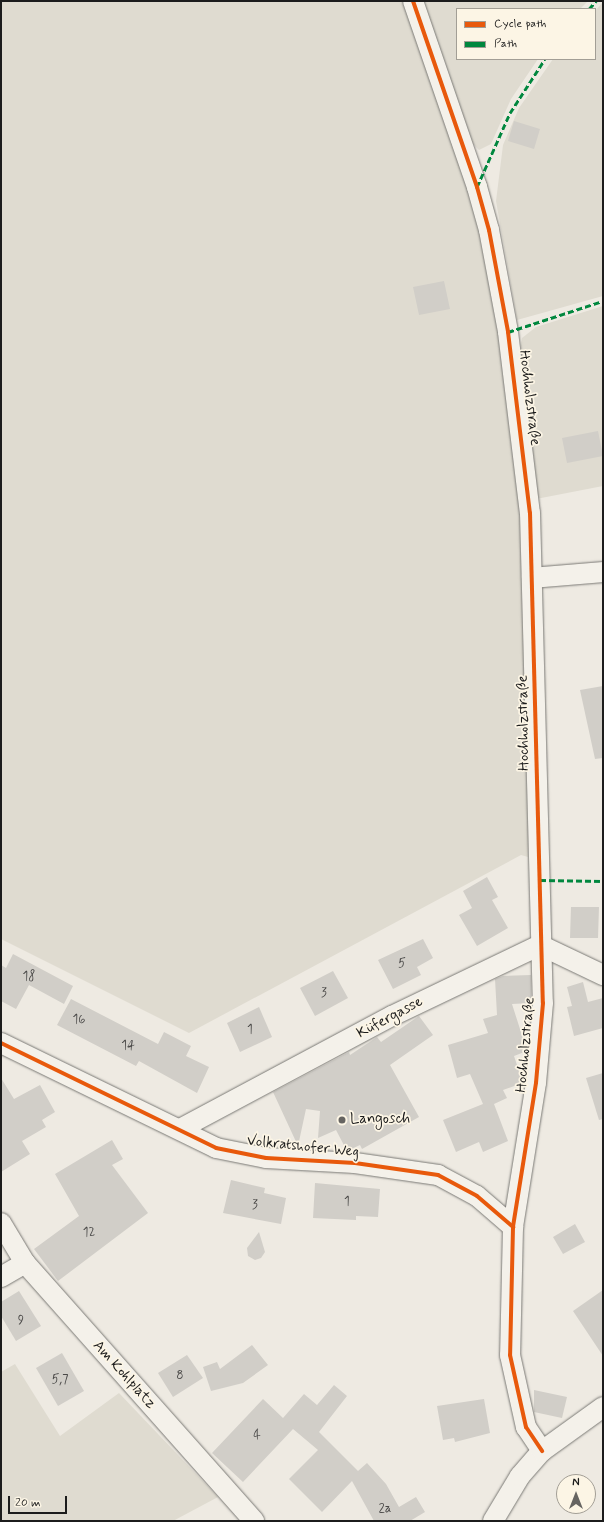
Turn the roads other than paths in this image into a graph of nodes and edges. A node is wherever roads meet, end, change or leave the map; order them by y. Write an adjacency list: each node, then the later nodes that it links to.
1 (413, 1): 3 (street, Hochholzstraße)
2 (603, 572): 3 (street)
3 (532, 578): 4 (street, Hochholzstraße)
4 (540, 945): 5 (street); 7 (street, Küfergasse); 9 (street, Hochholzstraße)
5 (603, 975)
6 (1, 1043): 7 (street, Volkratshofer Weg)
7 (180, 1129): 9 (street, Volkratshofer Weg)
8 (1, 1223): 10 (street, Am Kohlplatz)
9 (513, 1227): 13 (street, Hochholzstraße)
10 (25, 1263): 11 (street); 15 (street, Am Kohlplatz)
11 (1, 1277)
12 (603, 1407): 13 (street)
13 (542, 1451): 14 (street)
14 (490, 1518)
15 (254, 1521)

